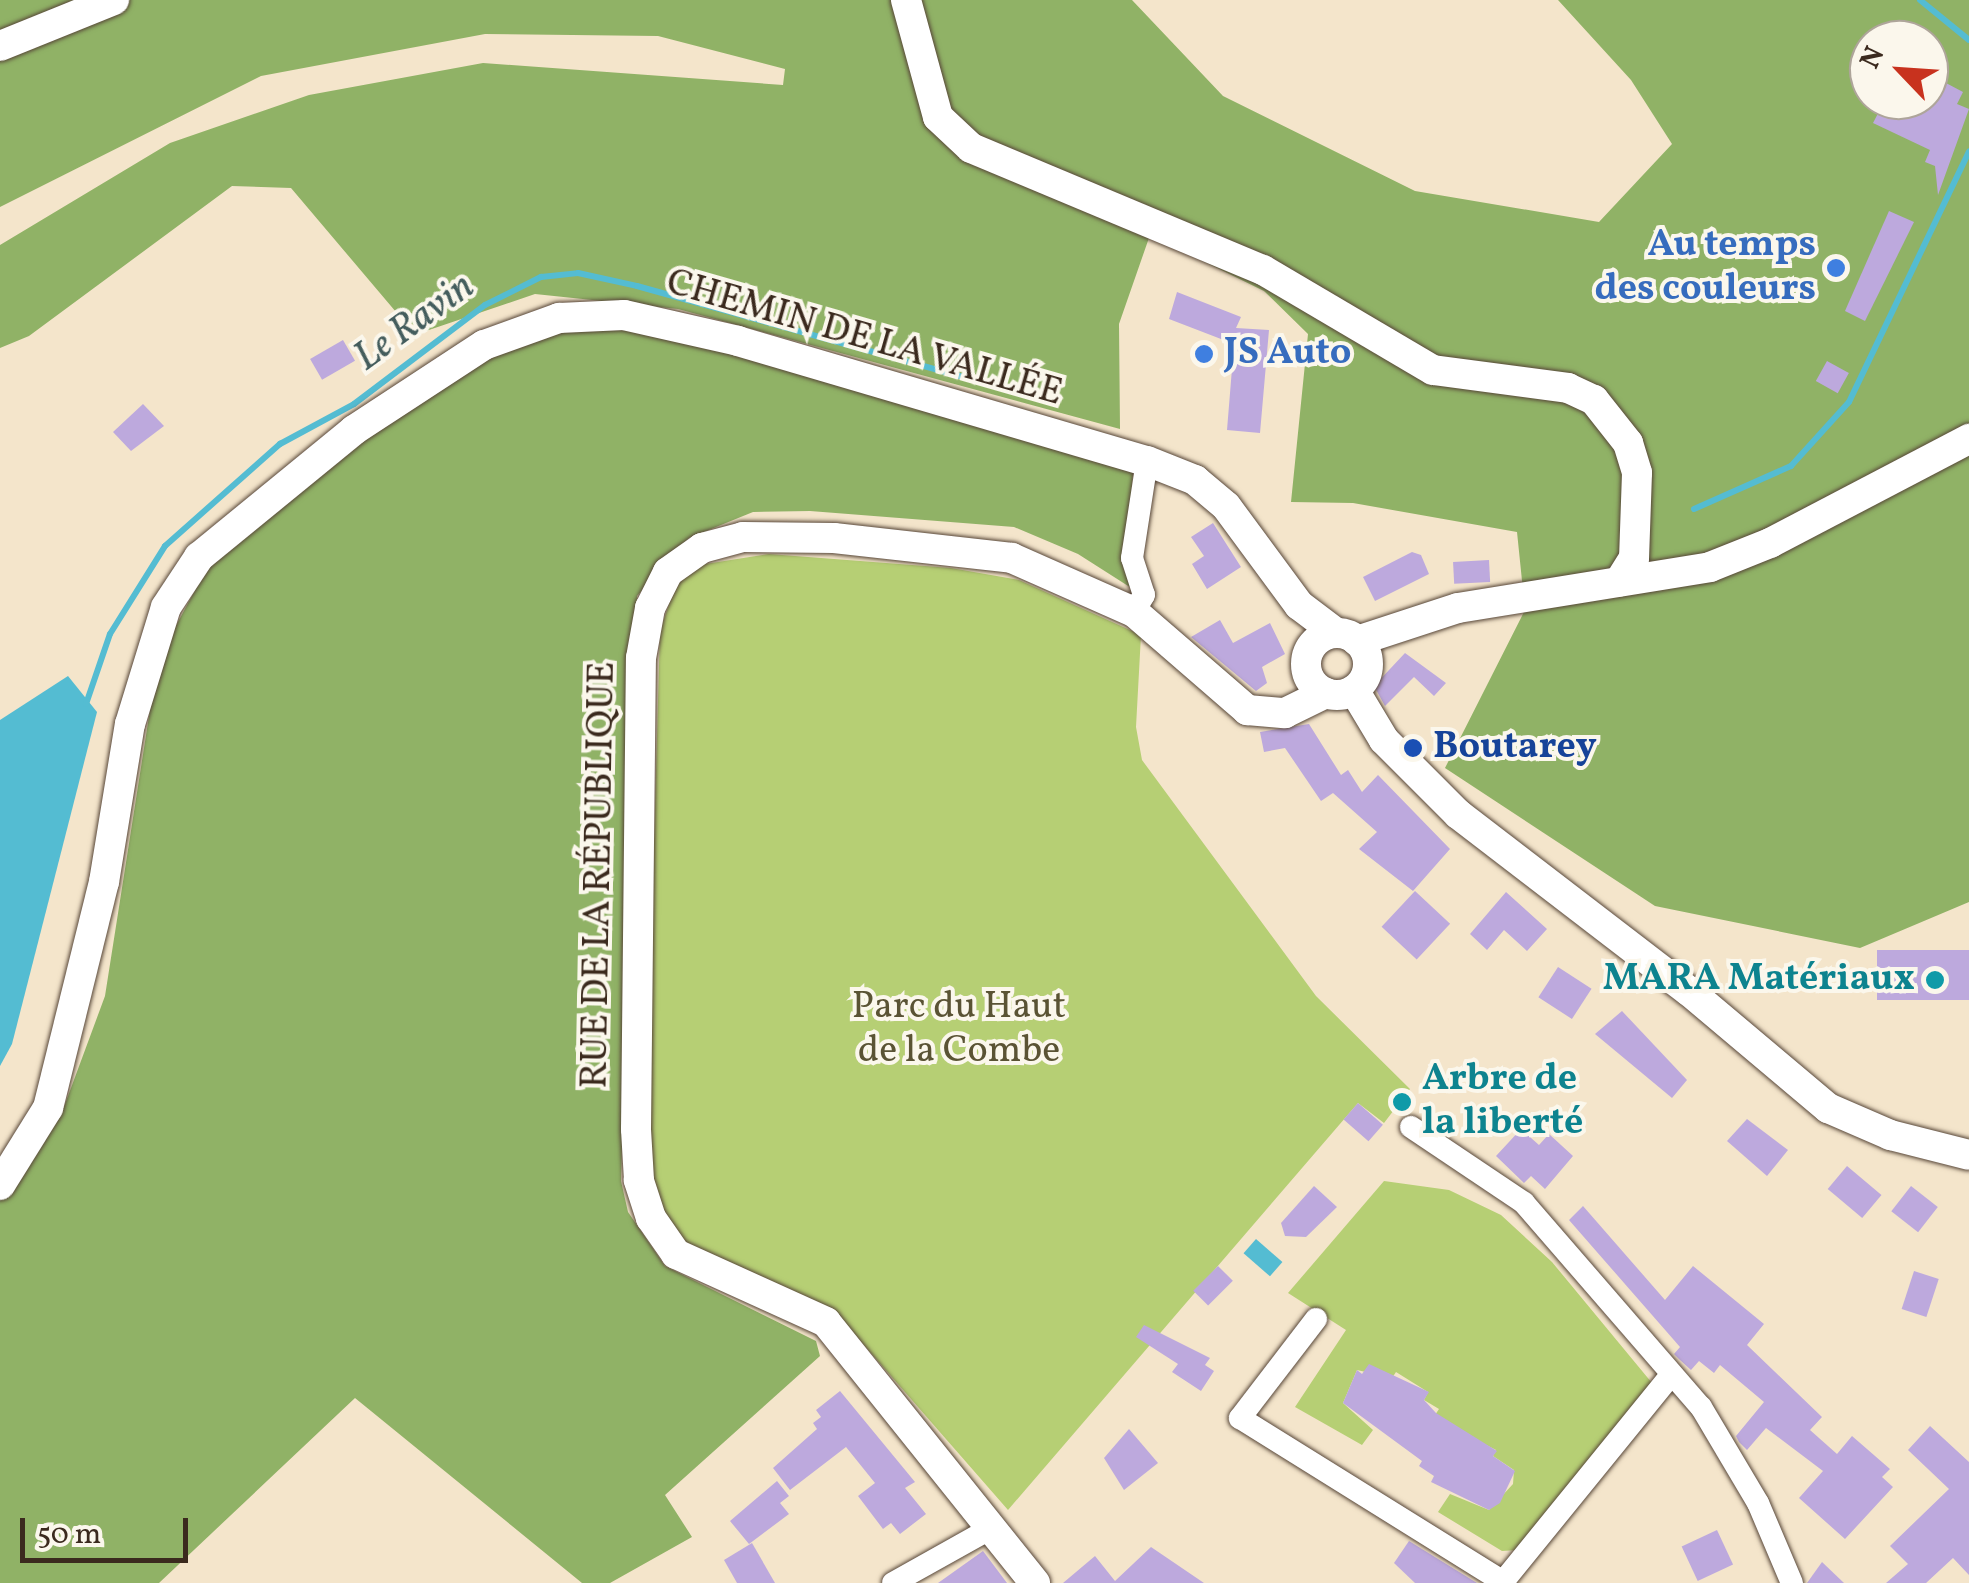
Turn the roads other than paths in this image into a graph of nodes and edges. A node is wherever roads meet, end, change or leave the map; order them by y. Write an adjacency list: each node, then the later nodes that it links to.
1 (114, 0): 3 (main road)
2 (906, 0): 7 (main road)
3 (0, 46)
4 (1969, 440): 7 (main road)
5 (1151, 463): 6 (main road, CHEMIN DE LA VALLÉE); 8 (street); 14 (main road, CHEMIN DE LA VALLÉE)
6 (1263, 556): 9 (main road); 11 (main road)
7 (1618, 582): 11 (main road)
8 (1134, 612): 10 (main road, RUE DE LA RÉPUBLIQUE); 17 (main road, RUE DE LA RÉPUBLIQUE)
9 (1307, 663): 10 (main road, RUE DE LA RÉPUBLIQUE); 11 (main road); 11 (main road)
10 (1202, 670): 11 (main road, RUE DE LA RÉPUBLIQUE)
11 (1346, 670): 13 (main road)
12 (1412, 1127): 16 (street)
13 (1969, 1155)
14 (0, 1185)
15 (1316, 1319): 20 (street)
16 (1670, 1376): 20 (street); 21 (street)
17 (993, 1527): 18 (street); 19 (main road, RUE DE LA RÉPUBLIQUE)
18 (893, 1583)
19 (1034, 1583)
20 (1504, 1583)
21 (1792, 1583)

